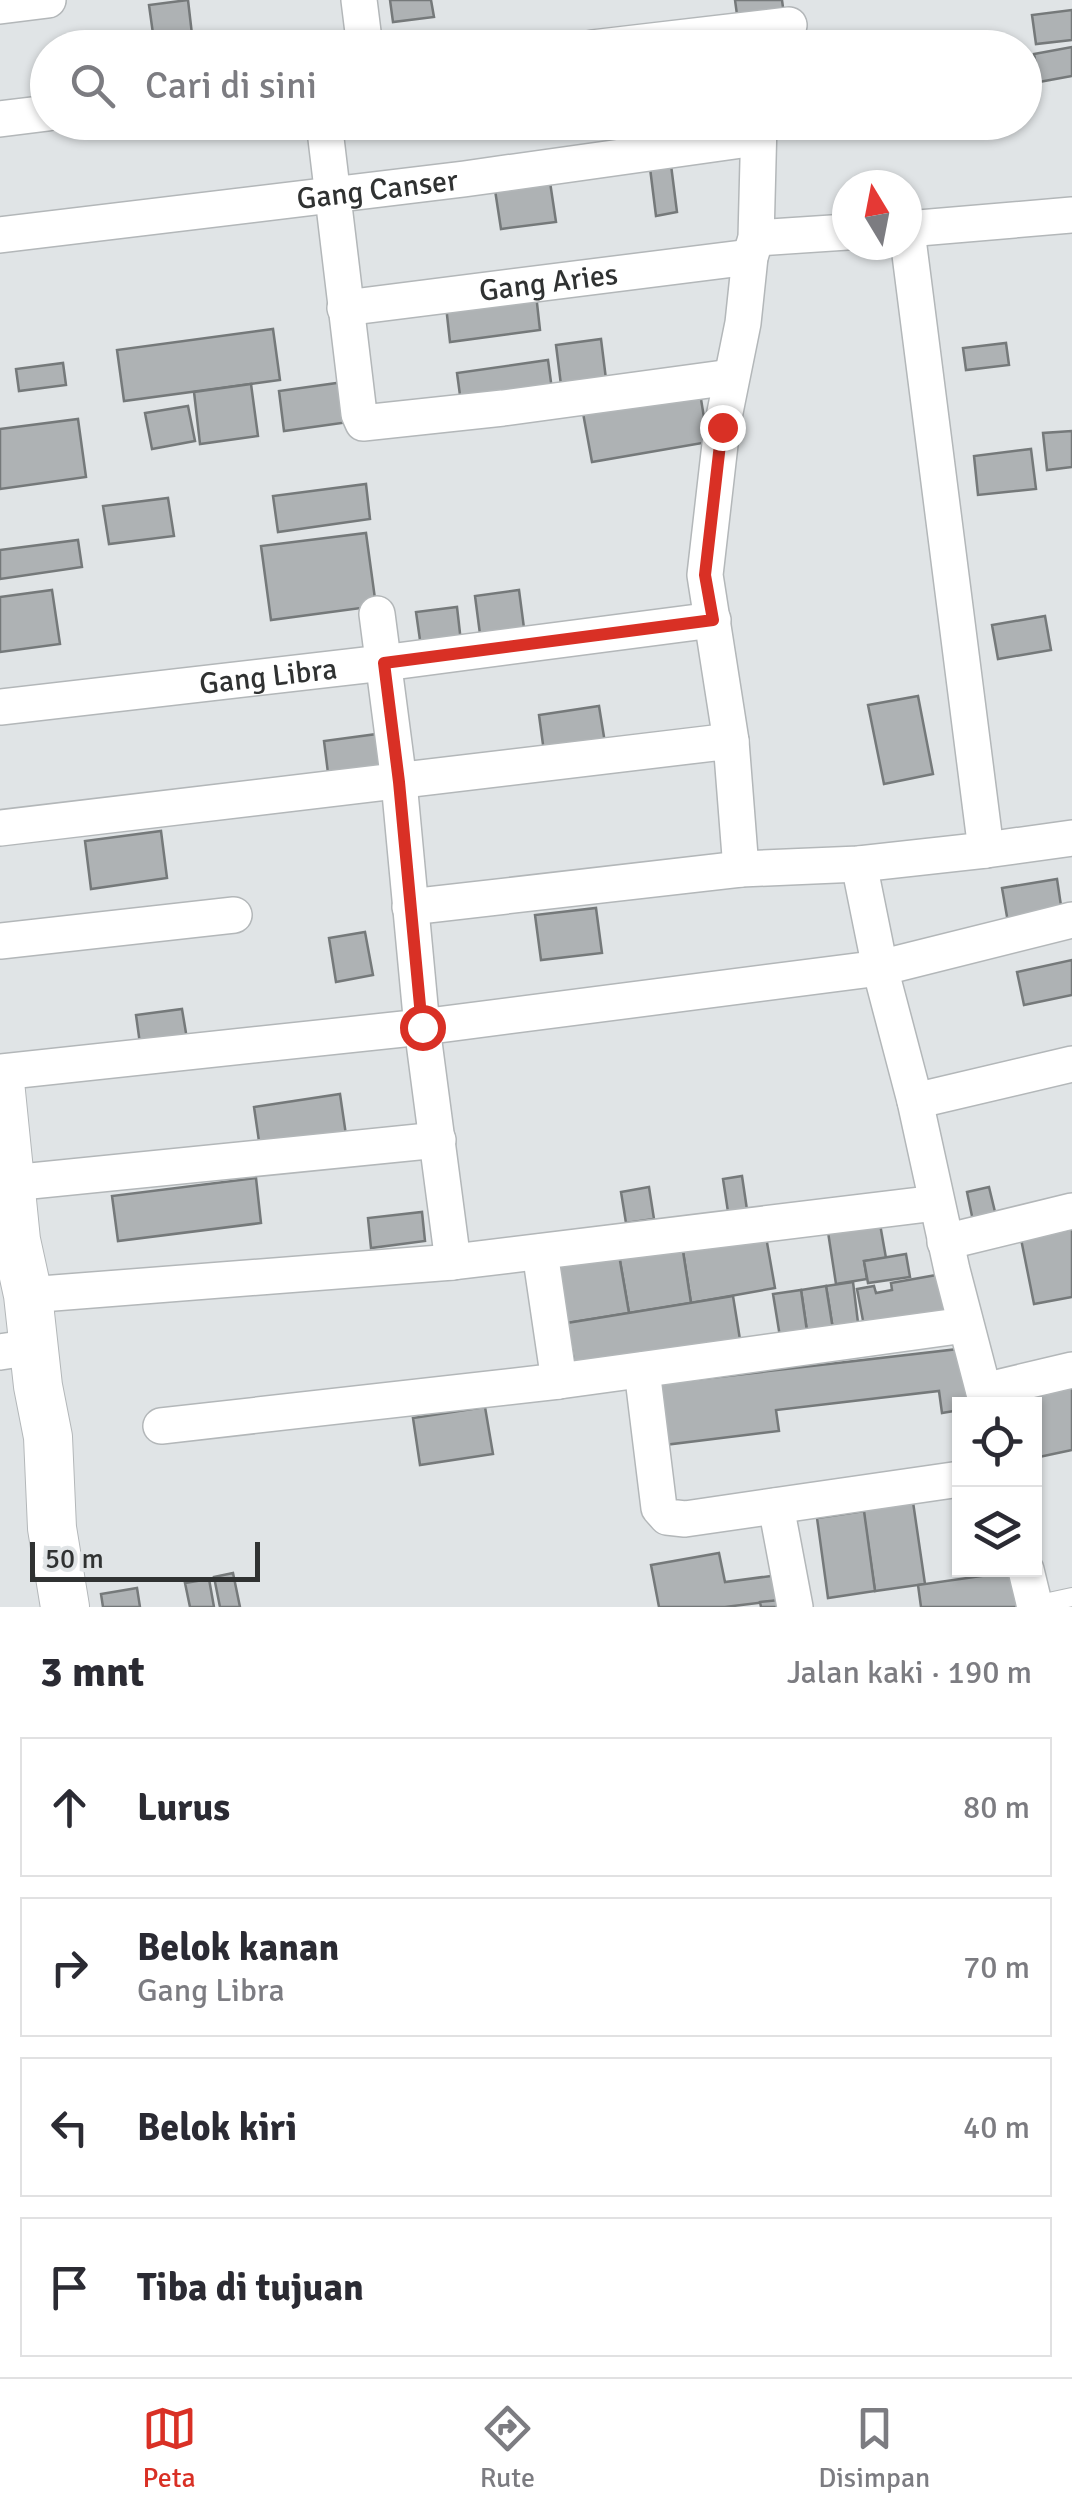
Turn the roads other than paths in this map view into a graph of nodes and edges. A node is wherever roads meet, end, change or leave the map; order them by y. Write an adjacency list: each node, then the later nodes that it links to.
1 (48, 0): 3 (street)
2 (359, 0): 5 (street)
3 (0, 6)
4 (791, 24): 6 (street)
5 (363, 30)
6 (741, 30)
7 (30, 115): 8 (street)
8 (0, 119)
9 (326, 140): 12 (street)
10 (697, 140): 12 (street, Gang Canser)
11 (757, 140): 17 (street)
12 (332, 194): 16 (street, Gang Canser); 19 (street)
13 (1072, 215): 14 (street)
14 (922, 229)
15 (832, 234): 17 (street, Gang Aries)
16 (0, 235)
17 (753, 247): 19 (street, Gang Aries); 20 (street)
18 (911, 260): 29 (street)
19 (345, 308): 20 (street)
20 (731, 377): 22 (street)
21 (377, 614): 23 (street)
22 (713, 620): 23 (street, Gang Libra); 25 (street)
23 (384, 663): 24 (street, Gang Libra); 26 (street)
24 (0, 706)
25 (731, 741): 26 (street); 31 (street)
26 (399, 782): 27 (street); 32 (street)
27 (0, 828)
28 (1072, 838): 29 (street)
29 (986, 850): 30 (street)
30 (859, 864): 31 (street); 36 (street)
31 (742, 869): 32 (street)
32 (410, 907): 37 (street)
33 (234, 914): 35 (street)
34 (1072, 920): 36 (street)
35 (0, 941)
36 (880, 968): 37 (street); 41 (street)
37 (422, 1027): 39 (street); 42 (street)
38 (1072, 1064): 41 (street)
39 (0, 1072)
40 (0, 1082): 43 (main road)
41 (916, 1101): 44 (street)
42 (438, 1140): 43 (street); 48 (street)
43 (11, 1182): 50 (main road)
44 (936, 1202): 46 (street); 47 (street)
45 (1072, 1210): 46 (street)
46 (946, 1242): 49 (street)
47 (540, 1252): 48 (street); 53 (street)
48 (453, 1262): 50 (street)
49 (965, 1325): 51 (street); 54 (street)
50 (24, 1327): 62 (main road)
51 (642, 1370): 53 (street); 58 (street)
52 (1072, 1370): 55 (street)
53 (559, 1381): 56 (street)
54 (986, 1397)
55 (989, 1397)
56 (161, 1426)
57 (952, 1480): 58 (street)
58 (776, 1506): 63 (street)
59 (1028, 1577): 61 (street)
60 (1072, 1597): 61 (lane)
61 (1035, 1606)
62 (65, 1607)
63 (795, 1607)

